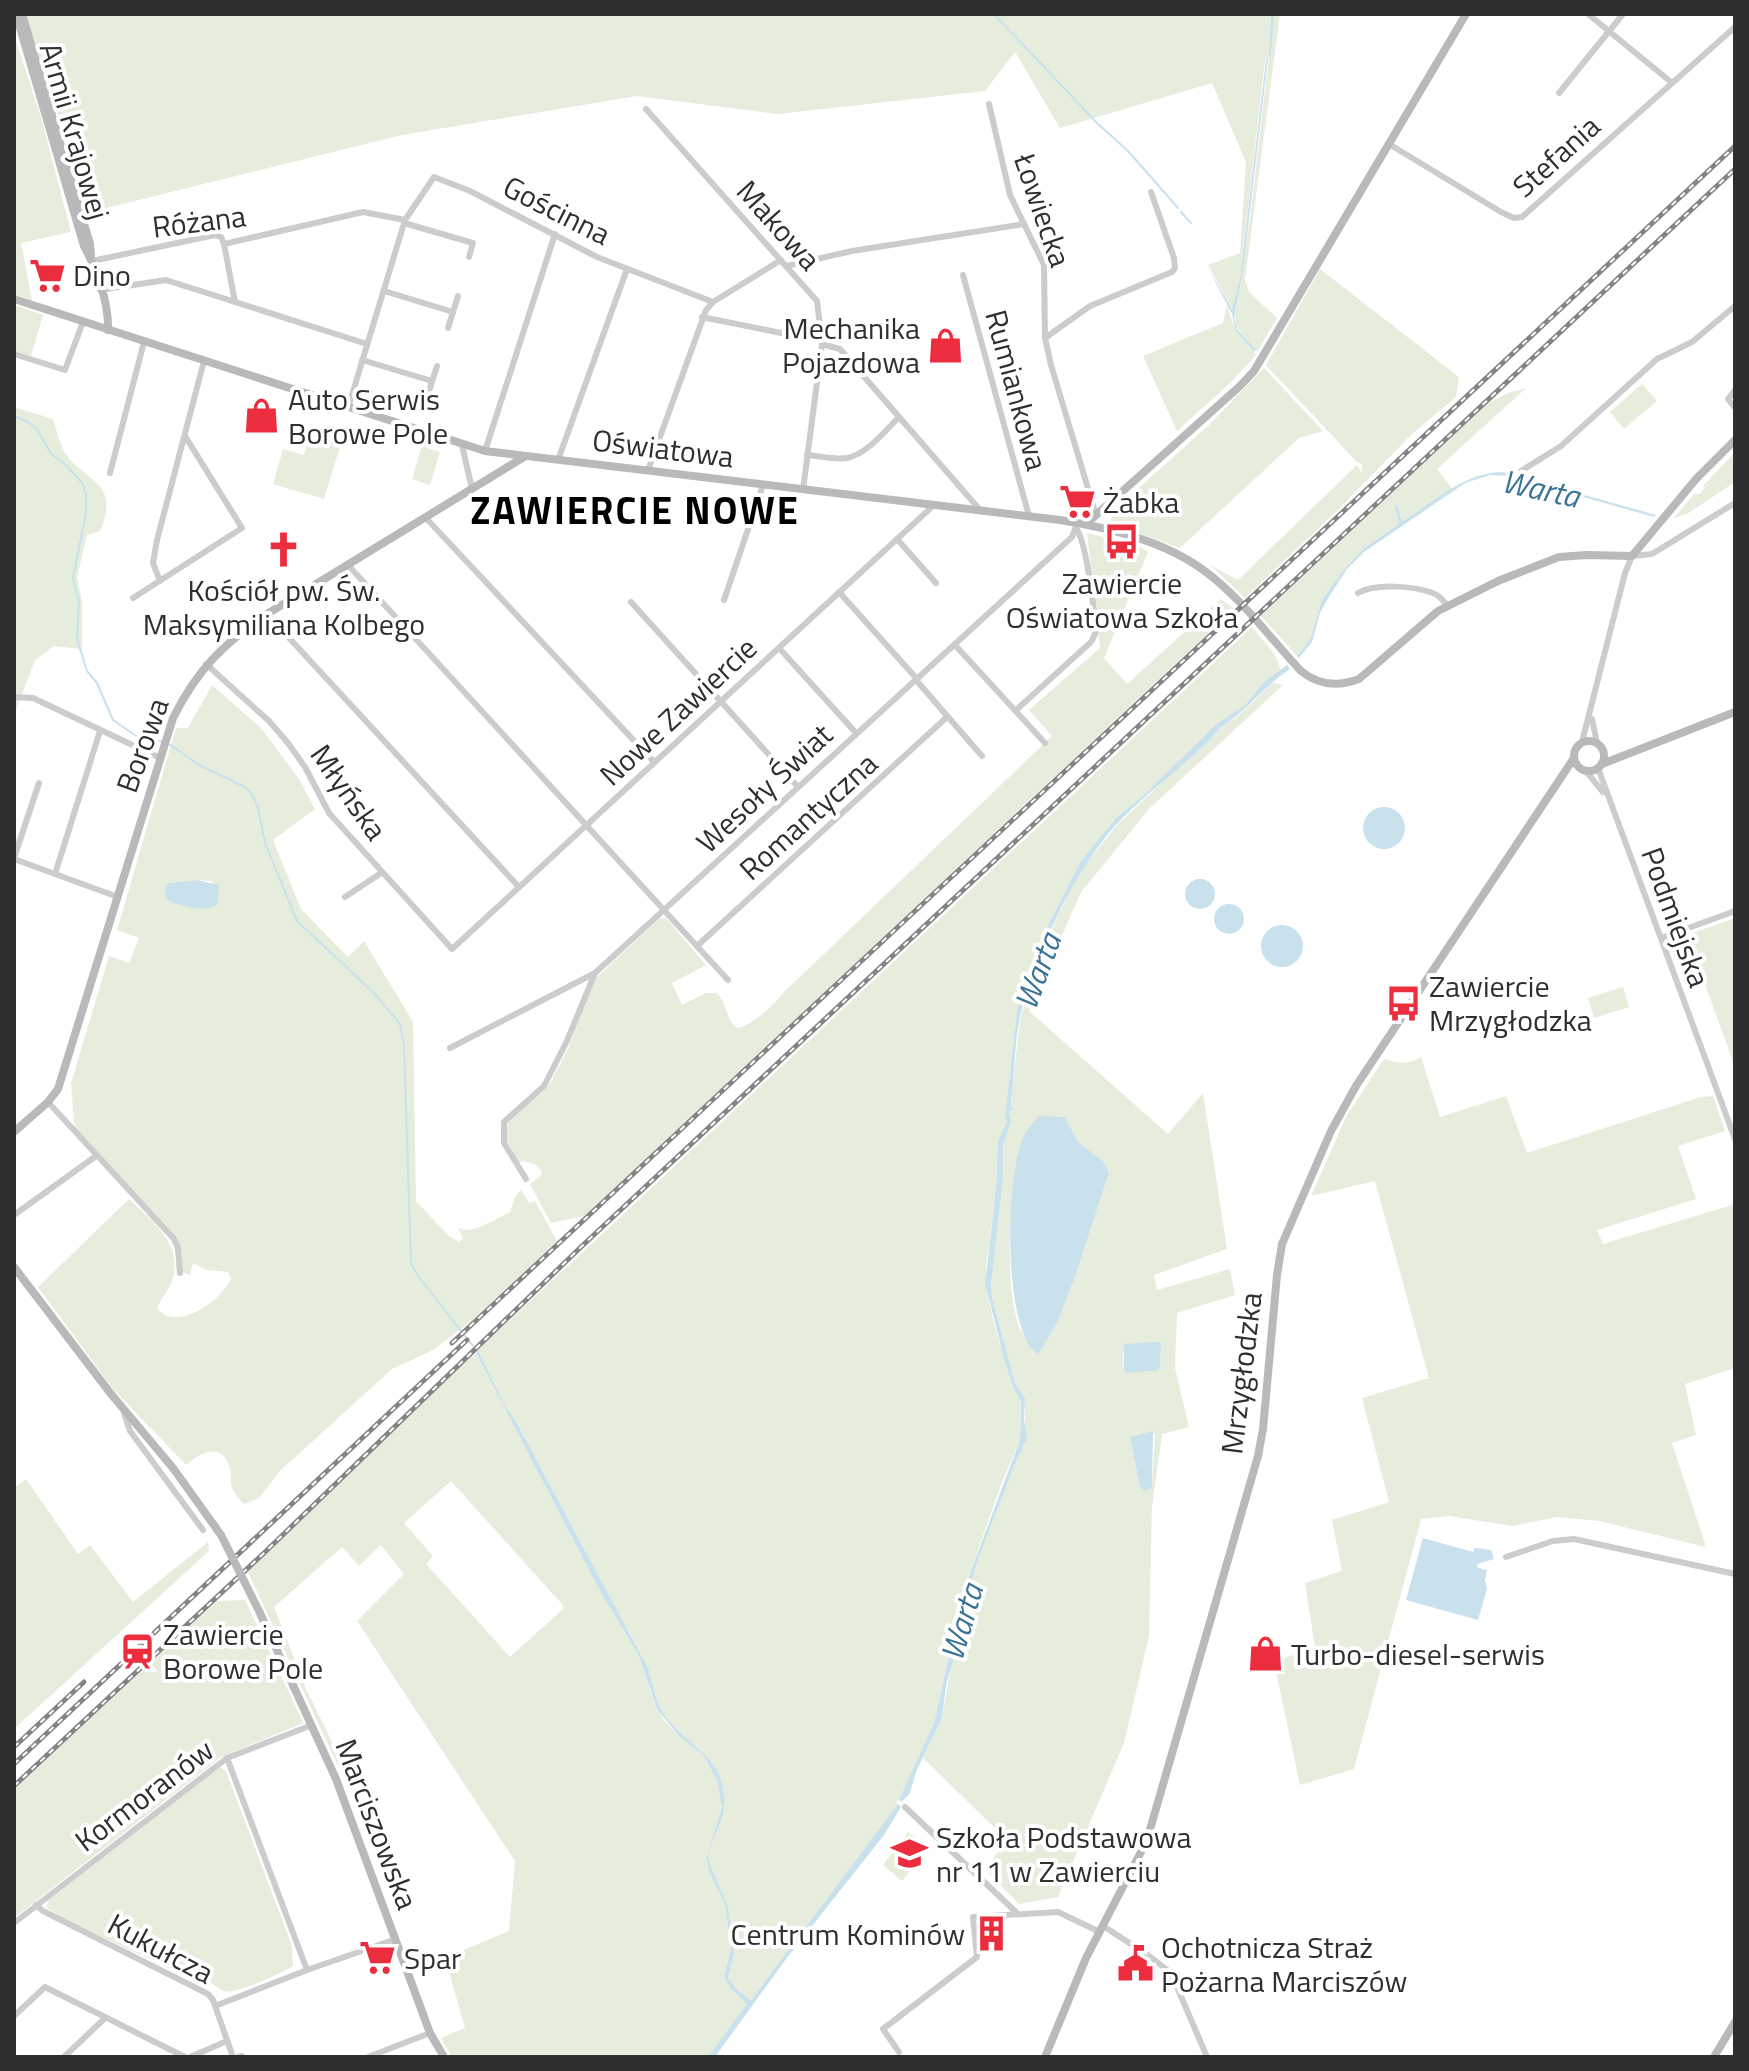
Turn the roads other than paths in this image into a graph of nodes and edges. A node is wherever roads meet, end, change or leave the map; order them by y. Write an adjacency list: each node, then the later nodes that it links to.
1 (19, 14): 18 (street, Armii Krajowej)
2 (1466, 14): 11 (street)
3 (1588, 14): 6 (street)
4 (1623, 14): 6 (street)
5 (1735, 27): 7 (street, Stefania)
6 (1609, 30): 7 (street); 8 (street)
7 (1671, 82): 11 (street, Stefania)
8 (1559, 93)
9 (989, 104): 14 (street, Łowiecka)
10 (646, 109): 19 (street, Makowa)
11 (1389, 144): 65 (street)
12 (1151, 192): 35 (street)
13 (405, 222): 15 (street, Gościnna); 16 (street, Różana); 17 (street, Różana); 23 (street)
14 (1024, 224): 19 (street); 35 (street, Łowiecka)
15 (555, 234): 20 (street, Gościnna); 52 (street)
16 (224, 244): 18 (street, Różana); 26 (street)
17 (469, 257)
18 (92, 261): 22 (street, Armii Krajowej)
19 (784, 263): 27 (street); 38 (street, Makowa)
20 (627, 269): 27 (street, Gościnna); 55 (street)
21 (963, 275): 66 (street, Rumiankowa)
22 (100, 290): 26 (street); 33 (street, Armii Krajowej)
23 (384, 291): 29 (street); 37 (street)
24 (458, 296): 29 (street)
25 (14, 299): 31 (street, Oświatowa)
26 (235, 302): 37 (street)
27 (713, 302): 30 (street)
28 (1735, 306): 57 (street)
29 (453, 312): 32 (street)
30 (702, 317): 34 (street); 56 (street)
31 (83, 322): 33 (street, Oświatowa); 39 (street)
32 (448, 328)
33 (108, 330): 36 (street, Oświatowa)
34 (786, 334)
35 (1045, 338): 65 (street, Łowiecka)
36 (144, 342): 41 (street, Oświatowa); 58 (street)
37 (367, 344): 40 (street)
38 (822, 344): 48 (street); 53 (street, Makowa)
39 (14, 354)
40 (362, 360): 43 (street); 46 (street)
41 (204, 361): 46 (street, Oświatowa); 49 (street)
42 (437, 366): 43 (street)
43 (432, 381): 45 (street)
44 (1735, 390): 47 (street)
45 (428, 394)
46 (348, 408): 51 (street, Oświatowa)
47 (1735, 408)
48 (899, 417): 53 (street); 64 (street)
49 (185, 436): 73 (street); 73 (street)
50 (1735, 440): 69 (street)
51 (462, 445): 52 (street, Oświatowa); 60 (street)
52 (485, 451): 54 (street, Oświatowa)
53 (807, 455): 61 (street, Makowa)
54 (524, 456): 55 (street, Oświatowa); 60 (street, Borowa)
55 (558, 460): 56 (street, Oświatowa)
56 (648, 470): 59 (street, Oświatowa)
57 (1521, 471)
58 (110, 473)
59 (763, 485): 61 (street, Oświatowa); 78 (street)
60 (472, 489): 67 (street, Borowa)
61 (803, 490): 63 (street, Oświatowa)
62 (1735, 503): 69 (street)
63 (934, 505): 64 (street, Oświatowa); 70 (street, Nowe Zawiercie)
64 (980, 510): 66 (street, Oświatowa)
65 (1096, 515): 68 (street)
66 (1029, 516): 68 (street, Oświatowa)
67 (425, 517): 72 (street, Borowa); 102 (street)
68 (1080, 525): 80 (street, Oświatowa); 82 (street, Wesoły Świat); 88 (street)
69 (1658, 536): 71 (street); 71 (street)
70 (897, 539): 74 (street); 75 (street, Nowe Zawiercie)
71 (1632, 556): 80 (street); 90 (street)
72 (348, 565): 81 (street, Borowa); 109 (street)
73 (160, 581): 77 (street)
74 (936, 583)
75 (839, 592): 83 (street, Nowe Zawiercie); 85 (street)
76 (1358, 593): 80 (street)
77 (133, 598)
78 (724, 600)
79 (631, 602): 87 (street)
80 (1447, 605)
81 (267, 614): 84 (street, Borowa); 113 (street)
82 (955, 645): 85 (street, Wesoły Świat); 88 (street)
83 (779, 648): 87 (street, Nowe Zawiercie); 93 (street)
84 (206, 664): 99 (street, Borowa); 111 (street, Młyńska)
85 (917, 679): 91 (street); 93 (street, Wesoły Świat)
86 (14, 697): 92 (street)
87 (721, 701): 102 (street, Nowe Zawiercie); 107 (street)
88 (1016, 710): 95 (street)
89 (1735, 712): 98 (street)
90 (1591, 715): 94 (street); 96 (street)
91 (947, 717): 100 (street); 119 (street, Romantyczna)
92 (100, 731): 99 (street); 112 (street)
93 (856, 733): 107 (street, Wesoły Świat)
94 (1582, 742): 96 (street); 101 (street)
95 (1045, 743)
96 (1597, 743): 97 (street)
97 (1603, 752): 98 (street); 103 (street)
98 (1628, 753): 103 (street)
99 (162, 754): 114 (street, Borowa)
100 (982, 756)
101 (1574, 758): 104 (street); 106 (street, Mrzygłodzka)
102 (654, 762): 109 (street, Nowe Zawiercie)
103 (1600, 766): 104 (street); 108 (street, Podmiejska)
104 (1583, 770): 106 (street, Mrzygłodzka); 108 (street, Podmiejska)
105 (39, 783): 110 (street)
106 (1557, 784): 142 (street, Mrzygłodzka)
107 (798, 787): 116 (street, Wesoły Świat)
108 (1608, 800): 118 (street, Podmiejska)
109 (586, 825): 113 (street, Nowe Zawiercie); 116 (street)
110 (14, 859): 112 (street)
111 (381, 873): 115 (street); 120 (street, Młyńska)
112 (55, 874): 114 (street)
113 (519, 887): 120 (street, Nowe Zawiercie)
114 (118, 897): 124 (street, Borowa)
115 (345, 897)
116 (663, 911): 119 (street); 121 (street, Wesoły Świat)
117 (1735, 911): 118 (street)
118 (1661, 938): 126 (street, Podmiejska)
119 (697, 946): 122 (street)
120 (452, 949)
121 (595, 973): 123 (street, Wesoły Świat); 128 (street)
122 (728, 980)
123 (450, 1048)
124 (48, 1102): 125 (street, Borowa); 127 (street)
125 (14, 1132)
126 (1735, 1139)
127 (96, 1156): 129 (street); 131 (street)
128 (526, 1179)
129 (14, 1215)
130 (14, 1267): 132 (street, Marciszowska)
131 (180, 1273)
132 (124, 1409): 133 (street); 136 (street, Marciszowska, bridge)
133 (203, 1530)
134 (1506, 1557): 135 (street)
135 (1735, 1574)
136 (312, 1725): 137 (street, Kormoranów); 143 (street, Marciszowska)
137 (227, 1758): 139 (street, Kormoranów); 144 (street)
138 (905, 1807): 140 (street)
139 (36, 1905): 141 (street, Kormoranów); 145 (street, Kukułcza)
140 (1020, 1915): 142 (street); 151 (street)
141 (14, 1923)
142 (1101, 1929): 157 (street, Mrzygłodzka); 158 (street)
143 (396, 1939): 144 (street); 149 (street, Marciszowska)
144 (307, 1970): 145 (street)
145 (215, 2006): 150 (street, Kukułcza)
146 (14, 2016): 147 (street)
147 (105, 2018): 152 (street); 153 (street)
148 (1735, 2022): 159 (street)
149 (430, 2033): 155 (street); 156 (street, Marciszowska)
150 (227, 2041): 153 (street); 154 (street, Kukułcza)
151 (899, 2052)
152 (64, 2057)
153 (188, 2057)
154 (238, 2057)
155 (368, 2057)
156 (444, 2057)
157 (1045, 2057)
158 (1207, 2057)
159 (1714, 2057)

